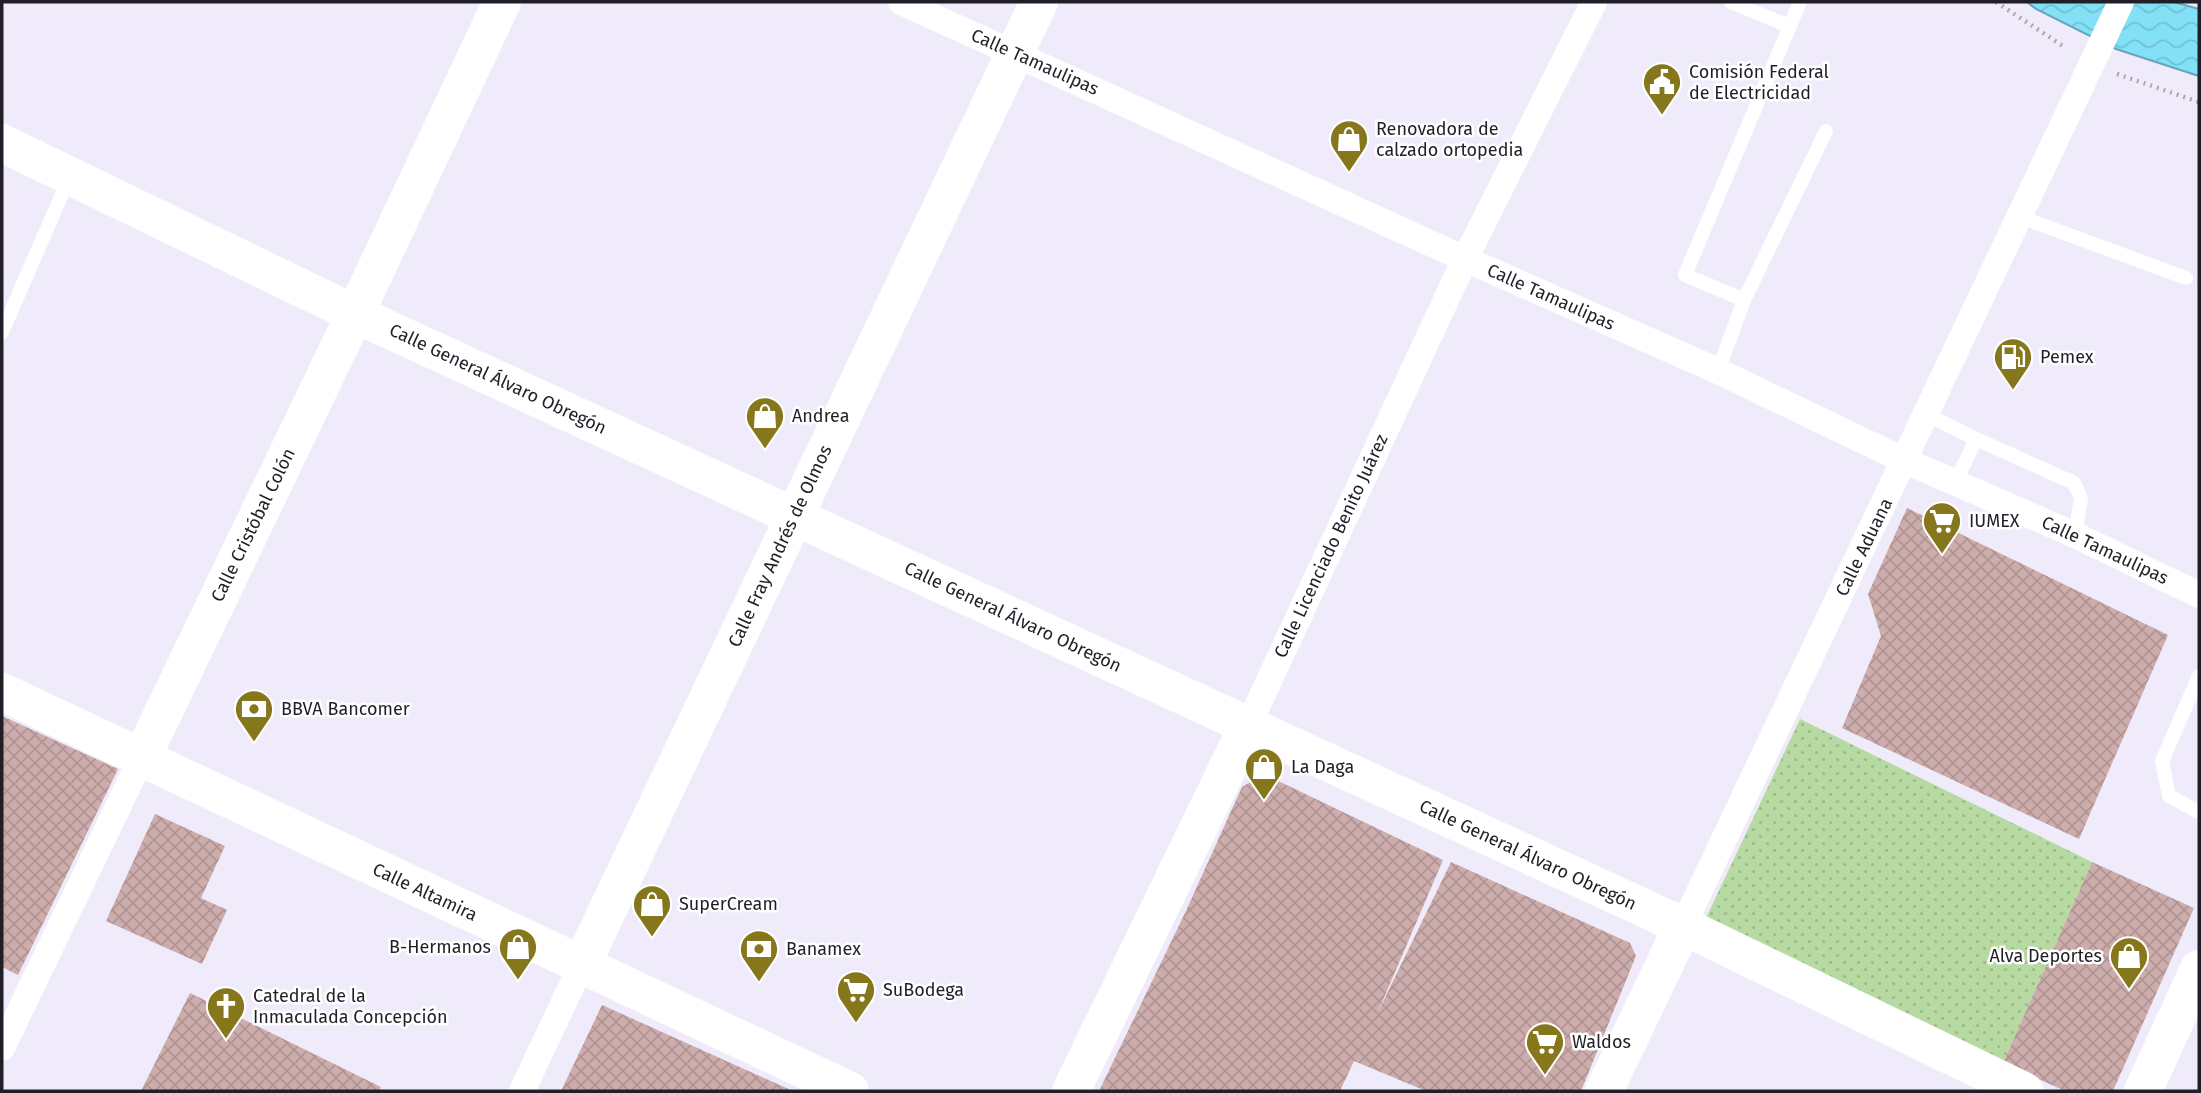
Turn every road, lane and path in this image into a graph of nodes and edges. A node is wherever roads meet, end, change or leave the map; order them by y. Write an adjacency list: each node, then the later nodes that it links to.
1 (502, 2): 17 (main road, Calle Cristóbal Colón)
2 (901, 2): 9 (street, Calle Tamaulipas)
3 (1039, 2): 9 (main road, Calle Fray Andrés de Olmos)
4 (1594, 2): 14 (street, Calle Licenciado Benito Juárez)
5 (1731, 2): 8 (lane)
6 (1800, 2): 8 (lane)
7 (2121, 2): 13 (street, Calle Aduana)
8 (1789, 26): 16 (lane)
9 (1015, 53): 14 (street, Calle Tamaulipas); 24 (main road, Calle Fray Andrés de Olmos)
10 (1826, 131): 16 (lane)
11 (2, 143): 12 (main road, Calle General Álvaro Obregón)
12 (71, 175): 17 (main road, Calle General Álvaro Obregón); 18 (lane)
13 (2018, 216): 15 (lane); 20 (street, Calle Aduana)
14 (1465, 259): 19 (street, Calle Tamaulipas); 29 (street, Calle Licenciado Benito Juárez)
15 (2186, 278)
16 (1744, 300): 19 (lane)
17 (355, 314): 24 (main road, Calle General Álvaro Obregón); 30 (main road, Calle Cristóbal Colón)
18 (2, 332)
19 (1718, 371): 22 (street, Calle Tamaulipas)
20 (1926, 414): 21 (lane); 22 (street, Calle Aduana)
21 (1976, 439): 23 (lane); 25 (lane)
22 (1905, 461): 23 (street, Calle Tamaulipas); 32 (street, Calle Aduana)
23 (1955, 483): 25 (street, Calle Tamaulipas)
24 (794, 516): 29 (main road, Calle General Álvaro Obregón); 33 (main road, Calle Fray Andrés de Olmos)
25 (2075, 535): 26 (street, Calle Tamaulipas)
26 (2199, 595)
27 (2199, 676): 31 (lane)
28 (2, 692): 30 (main road, Calle Altamira)
29 (1248, 726): 32 (main road, Calle General Álvaro Obregón); 38 (main road, Calle Licenciado Benito Juárez)
30 (141, 759): 33 (main road, Calle Altamira); 35 (street, Calle Cristóbal Colón)
31 (2199, 812)
32 (1683, 926): 39 (main road, Calle Aduana); 40 (main road, Calle General Álvaro Obregón)
33 (581, 965): 36 (street, Calle Fray Andrés de Olmos); 37 (main road, Calle Altamira)
34 (2199, 969): 41 (main road)
35 (2, 1048)
36 (522, 1091)
37 (849, 1091)
38 (1071, 1091)
39 (1604, 1091)
40 (2024, 1091)
41 (2143, 1091)

